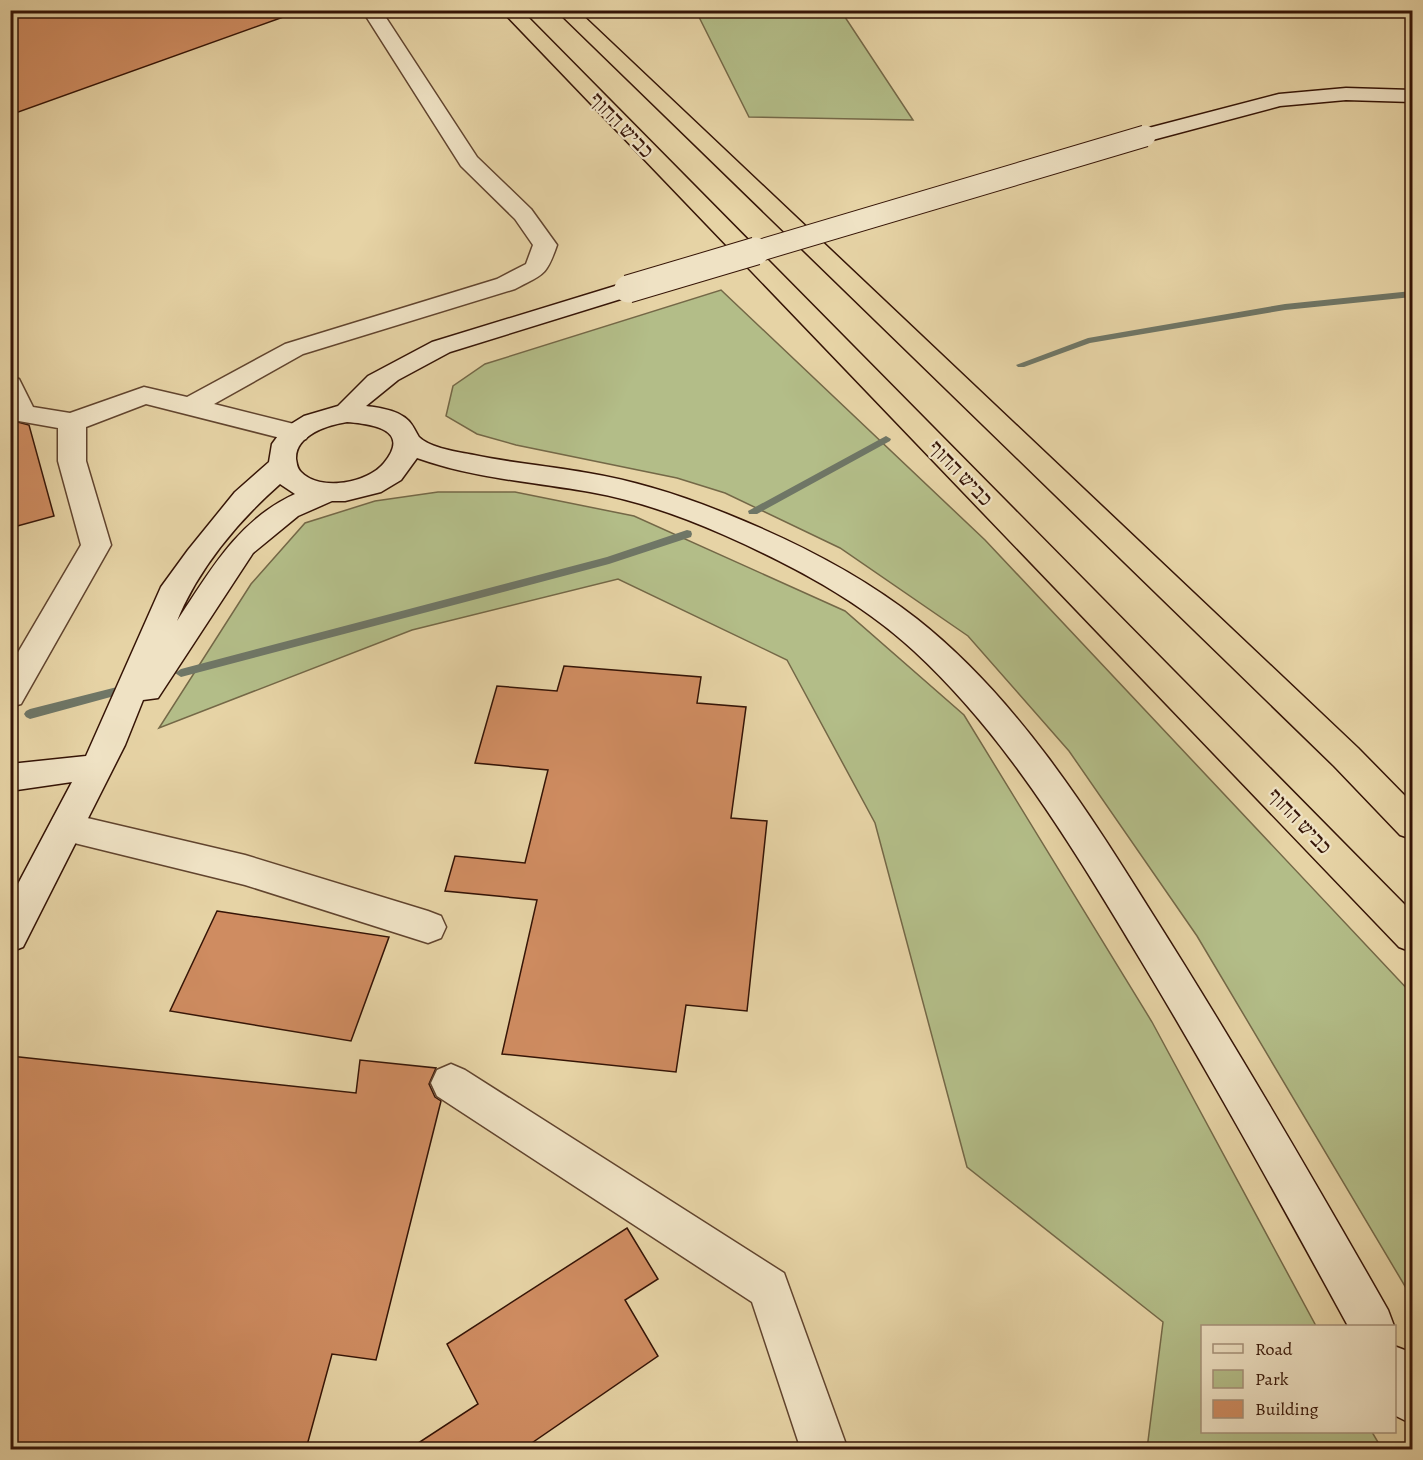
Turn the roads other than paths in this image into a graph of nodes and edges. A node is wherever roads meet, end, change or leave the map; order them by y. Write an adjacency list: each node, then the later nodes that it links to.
1 (370, 10): 7 (street)
2 (510, 10): 21 (highway, כביש החוף)
3 (565, 10): 17 (highway, כביש החוף)
4 (1413, 96): 5 (street, bridge)
5 (416, 358): 8 (street); 11 (street)
6 (10, 385): 9 (street)
7 (189, 407): 9 (street); 10 (street)
8 (347, 413): 10 (street); 11 (street)
9 (72, 422): 14 (street)
10 (296, 433): 12 (street)
11 (403, 444): 13 (street); 23 (street)
12 (283, 465): 13 (street); 15 (street)
13 (326, 492): 15 (street)
14 (10, 695)
15 (102, 757): 16 (street); 18 (street)
16 (10, 778)
17 (1413, 825)
18 (66, 827): 19 (street); 20 (street)
19 (428, 927)
20 (10, 936)
21 (1413, 936)
22 (451, 1083): 26 (street)
23 (1371, 1325)
24 (1396, 1370): 25 (street)
25 (1413, 1401)
26 (825, 1449)

